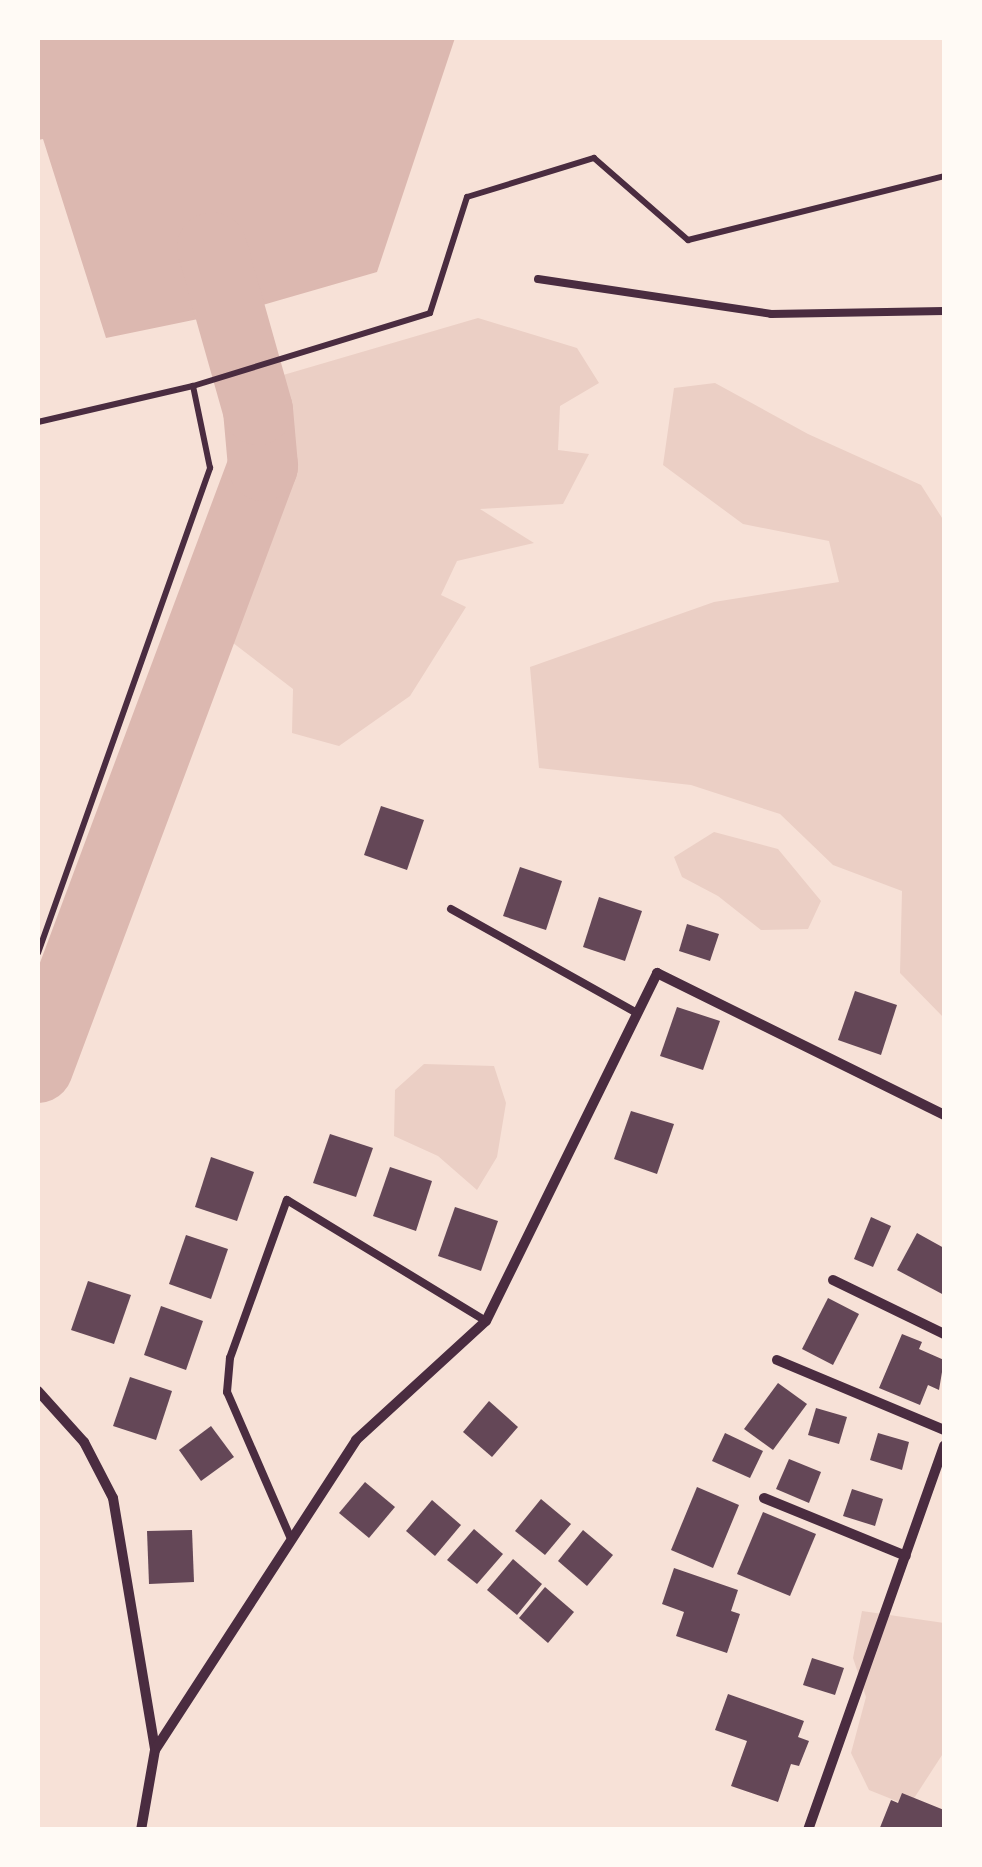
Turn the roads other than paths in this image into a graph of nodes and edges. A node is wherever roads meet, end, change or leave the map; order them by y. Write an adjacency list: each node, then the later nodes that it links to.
1 (538, 279): 2 (lane)
2 (944, 311)
3 (451, 909): 4 (lane)
4 (637, 1014): 5 (street); 7 (street)
5 (944, 1115)
6 (833, 1280): 8 (street)
7 (486, 1321): 14 (street); 14 (lane)
8 (944, 1334)
9 (777, 1360): 11 (street)
10 (38, 1392): 16 (street)
11 (944, 1430)
12 (944, 1445): 15 (street)
13 (764, 1498): 15 (street)
14 (291, 1539): 16 (street)
15 (906, 1556): 18 (street)
16 (154, 1750): 17 (street)
17 (140, 1830)
18 (808, 1830)

